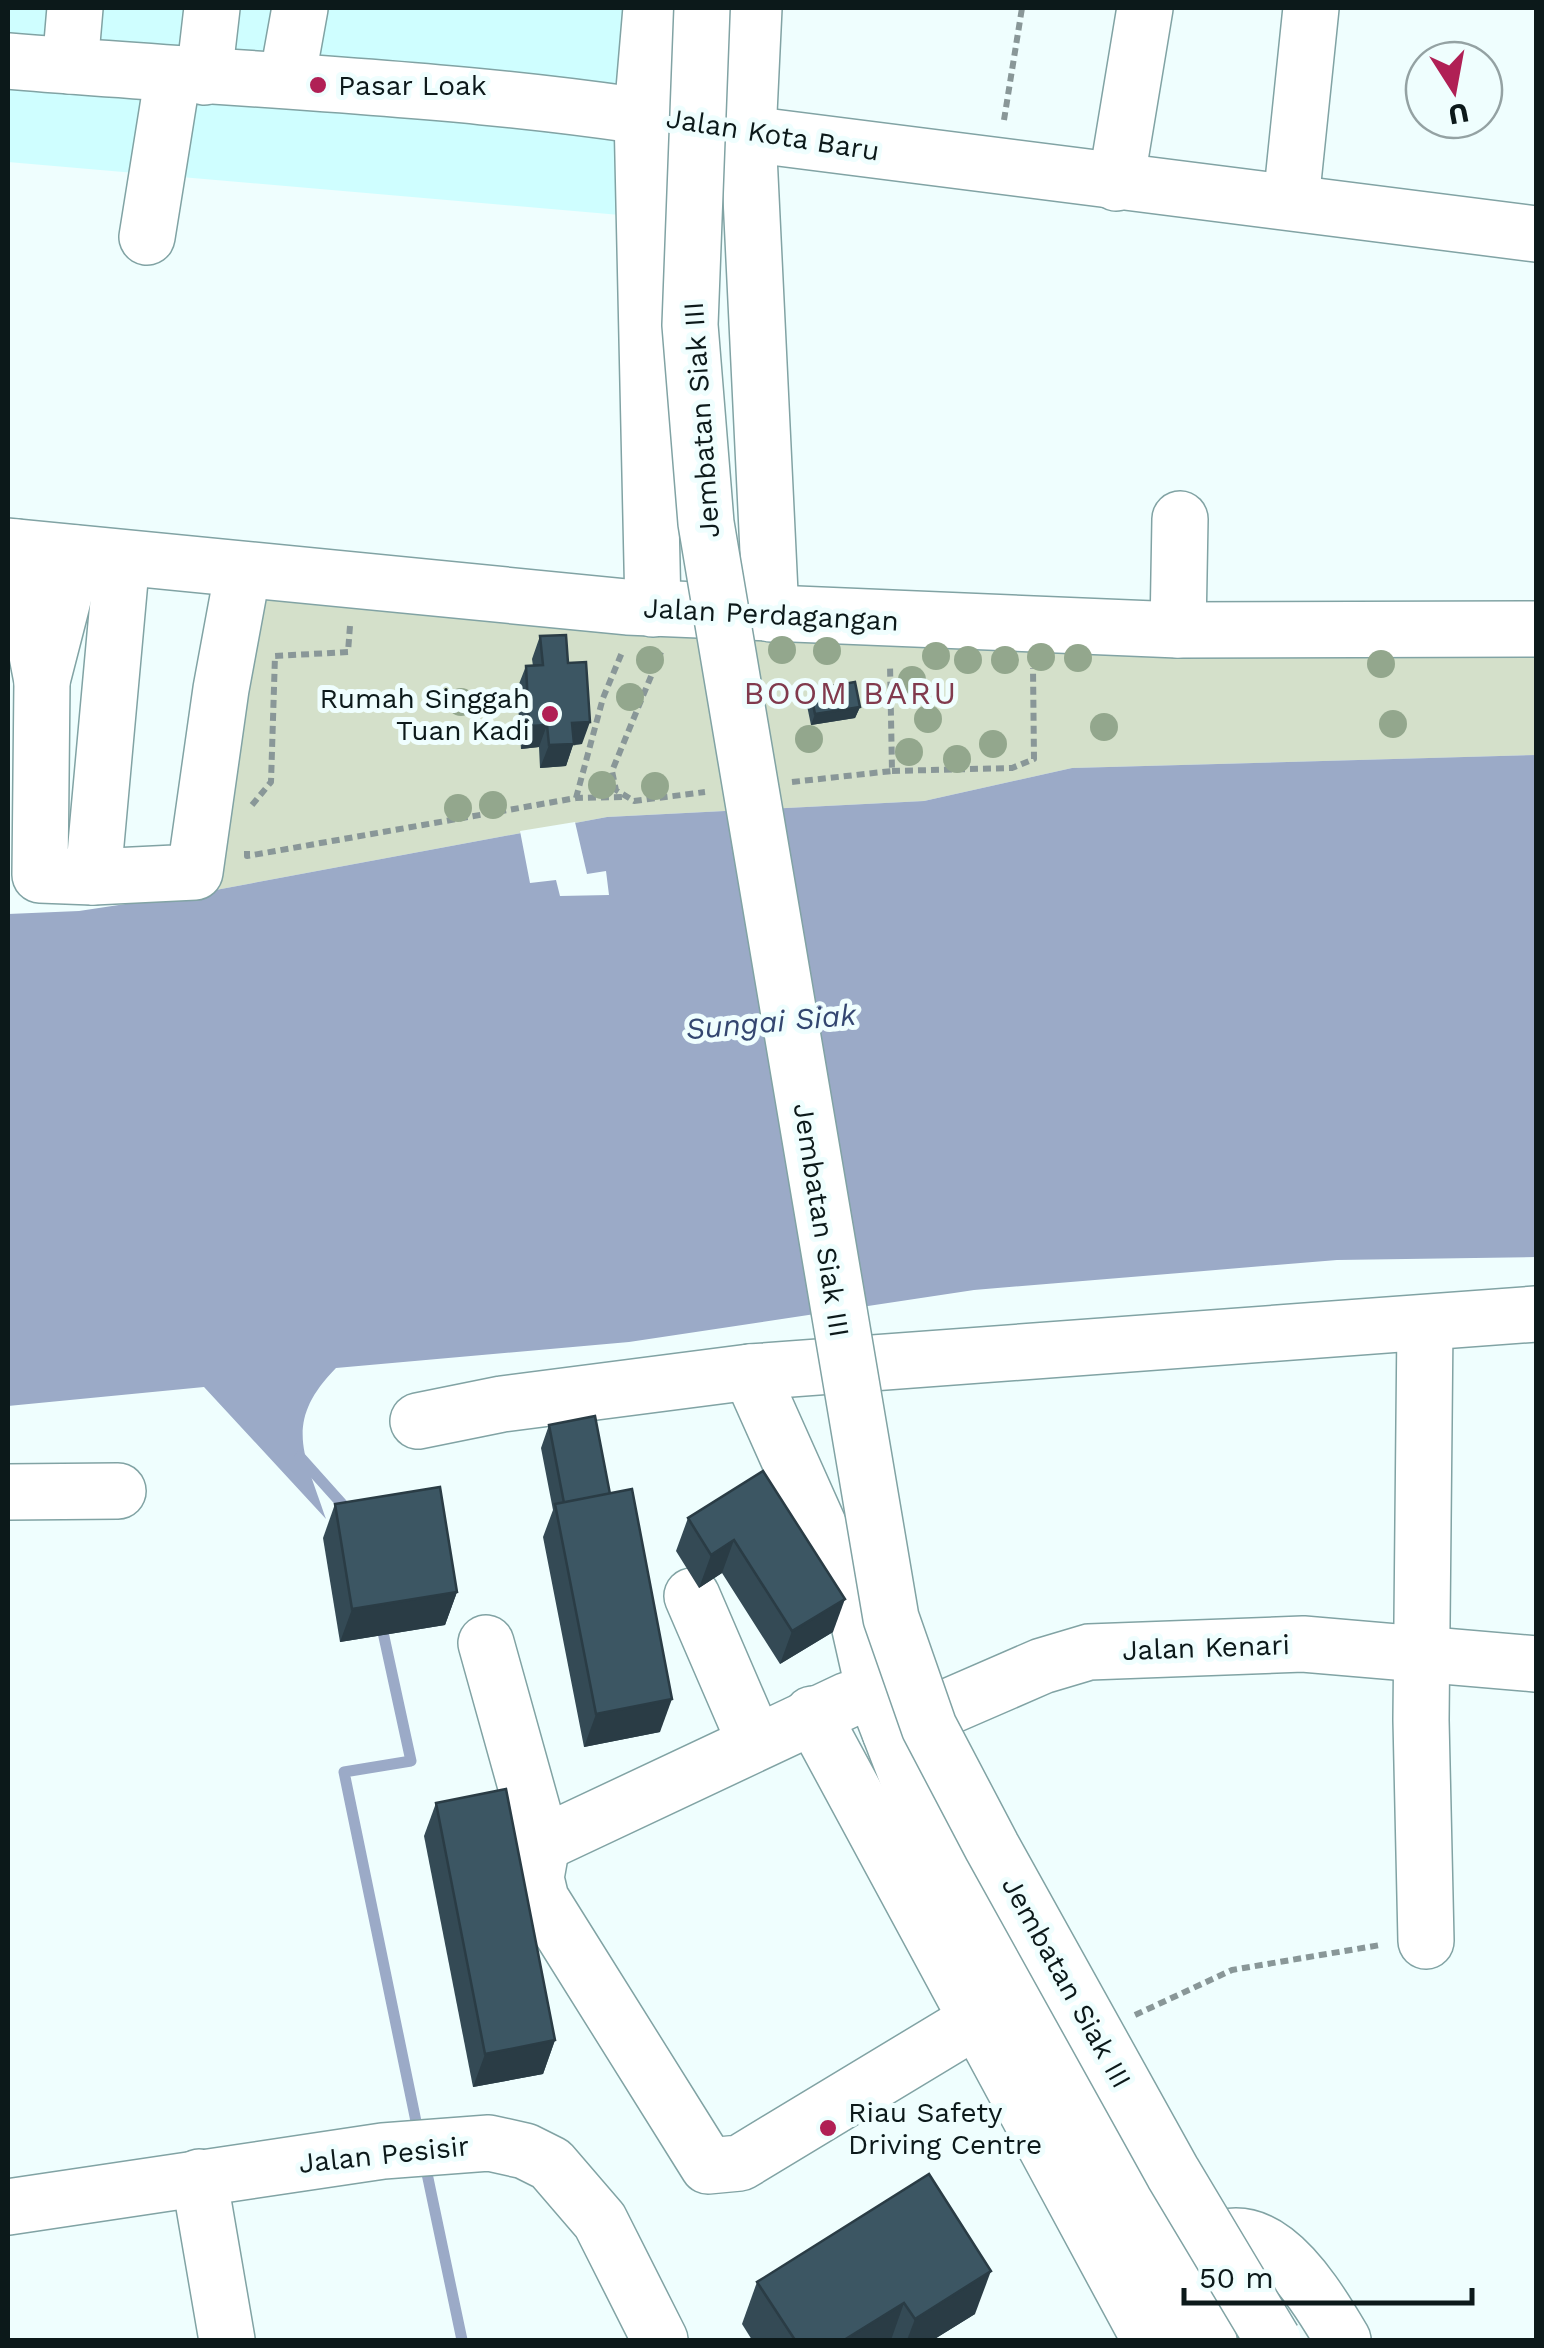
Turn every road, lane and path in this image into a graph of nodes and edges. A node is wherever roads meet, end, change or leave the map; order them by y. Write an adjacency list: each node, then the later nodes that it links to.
1 (75, 8): 11 (street)
2 (212, 8): 12 (street)
3 (300, 8): 13 (street)
4 (651, 8): 14 (street)
5 (702, 8): 63 (street, Jembatan Siak III, bridge)
6 (754, 8): 15 (street)
7 (1022, 8): 16 (path)
8 (1145, 8): 17 (street)
9 (1312, 8): 18 (street)
10 (8, 61): 11 (street, Jalan Kota Baru)
11 (70, 66): 12 (street, Jalan Kota Baru)
12 (188, 76): 13 (street, Jalan Kota Baru); 20 (street)
13 (287, 80): 14 (street, Jalan Kota Baru)
14 (642, 114): 15 (street, Jalan Kota Baru); 26 (street)
15 (748, 134): 16 (street, Jalan Kota Baru); 25 (street)
16 (997, 166): 17 (street, Jalan Kota Baru)
17 (1116, 183): 18 (street, Jalan Kota Baru)
18 (1291, 201): 19 (street, Jalan Kota Baru)
19 (1536, 234)
20 (146, 237)
21 (1180, 519): 29 (street)
22 (12, 547): 23 (street, Jalan Perdagangan); 31 (street)
23 (98, 556): 24 (street, Jalan Perdagangan); 31 (street); 38 (street)
24 (243, 570): 26 (street, Jalan Perdagangan); 38 (street)
25 (771, 614): 26 (street, Jalan Perdagangan); 29 (street, Jalan Perdagangan)
26 (639, 625): 33 (path); 34 (path)
27 (350, 626): 36 (path)
28 (1536, 629): 29 (street, Jalan Perdagangan)
29 (1178, 630)
30 (1033, 663): 32 (path)
31 (42, 681): 38 (street)
32 (892, 771)
33 (614, 782)
34 (576, 798): 35 (path); 37 (path)
35 (623, 798)
36 (249, 824)
37 (248, 840)
38 (93, 877)
39 (1536, 1314): 40 (street)
40 (1425, 1324): 41 (street); 47 (street)
41 (750, 1372): 42 (street); 49 (street)
42 (418, 1421)
43 (118, 1491): 44 (street)
44 (8, 1492)
45 (692, 1596): 51 (street)
46 (486, 1643): 52 (street)
47 (1423, 1655): 48 (street, Jalan Kenari); 49 (street, Jalan Kenari); 53 (street)
48 (1536, 1664)
49 (882, 1711): 50 (street, Jalan Kenari); 58 (street)
50 (812, 1714): 51 (street, Jalan Kenari); 54 (street)
51 (754, 1742): 52 (street, Jalan Kenari)
52 (542, 1844): 54 (street)
53 (1426, 1941): 55 (path)
54 (975, 2021): 61 (street)
55 (1124, 2022)
56 (199, 2176): 57 (street, Jalan Pesisir); 59 (street); 60 (street, Jalan Pesisir)
57 (8, 2207)
58 (1172, 2278): 62 (street); 64 (street)
59 (227, 2340)
60 (660, 2340)
61 (1150, 2340)
62 (1208, 2340)
63 (1272, 2340)
64 (1343, 2340)

